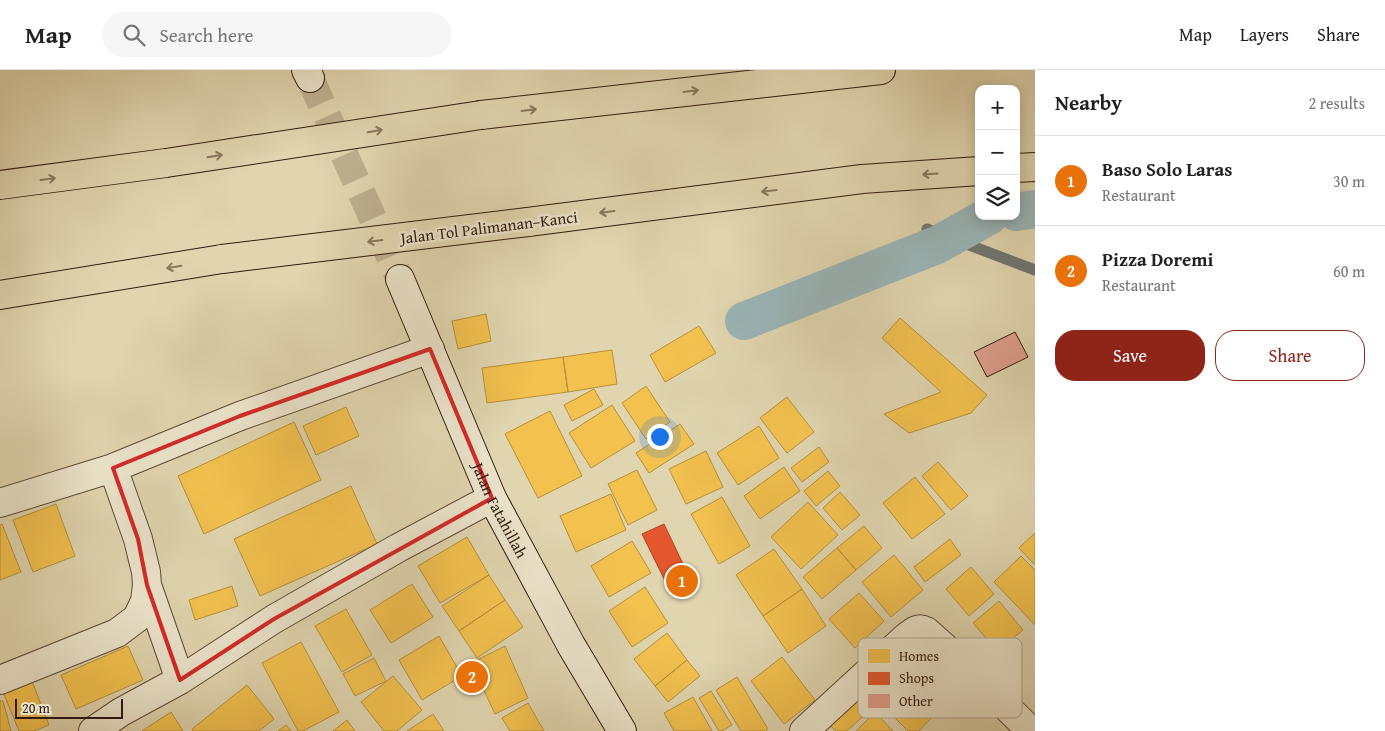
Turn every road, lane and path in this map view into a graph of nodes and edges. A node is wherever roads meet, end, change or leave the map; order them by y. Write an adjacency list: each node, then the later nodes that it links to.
1 (881, 70): 5 (highway, one-way to 1, bridge)
2 (1035, 167): 3 (highway)
3 (1020, 168)
4 (975, 171): 7 (highway, Jalan Tol Palimanan–Kanci, one-way to 7, bridge)
5 (0, 185)
6 (400, 279): 8 (street, Jalan Fatahillah)
7 (0, 295)
8 (430, 349): 9 (street); 10 (street, Jalan Fatahillah)
9 (113, 468): 11 (street); 12 (street)
10 (492, 498): 16 (street); 20 (street, Jalan Fatahillah)
11 (0, 503)
12 (147, 585): 15 (street); 16 (street)
13 (905, 638): 14 (street)
14 (934, 638)
15 (0, 680)
16 (180, 680): 19 (street)
17 (858, 681): 21 (street)
18 (1018, 718): 22 (street)
19 (93, 731)
20 (622, 731)
21 (804, 731)
22 (1031, 731)

